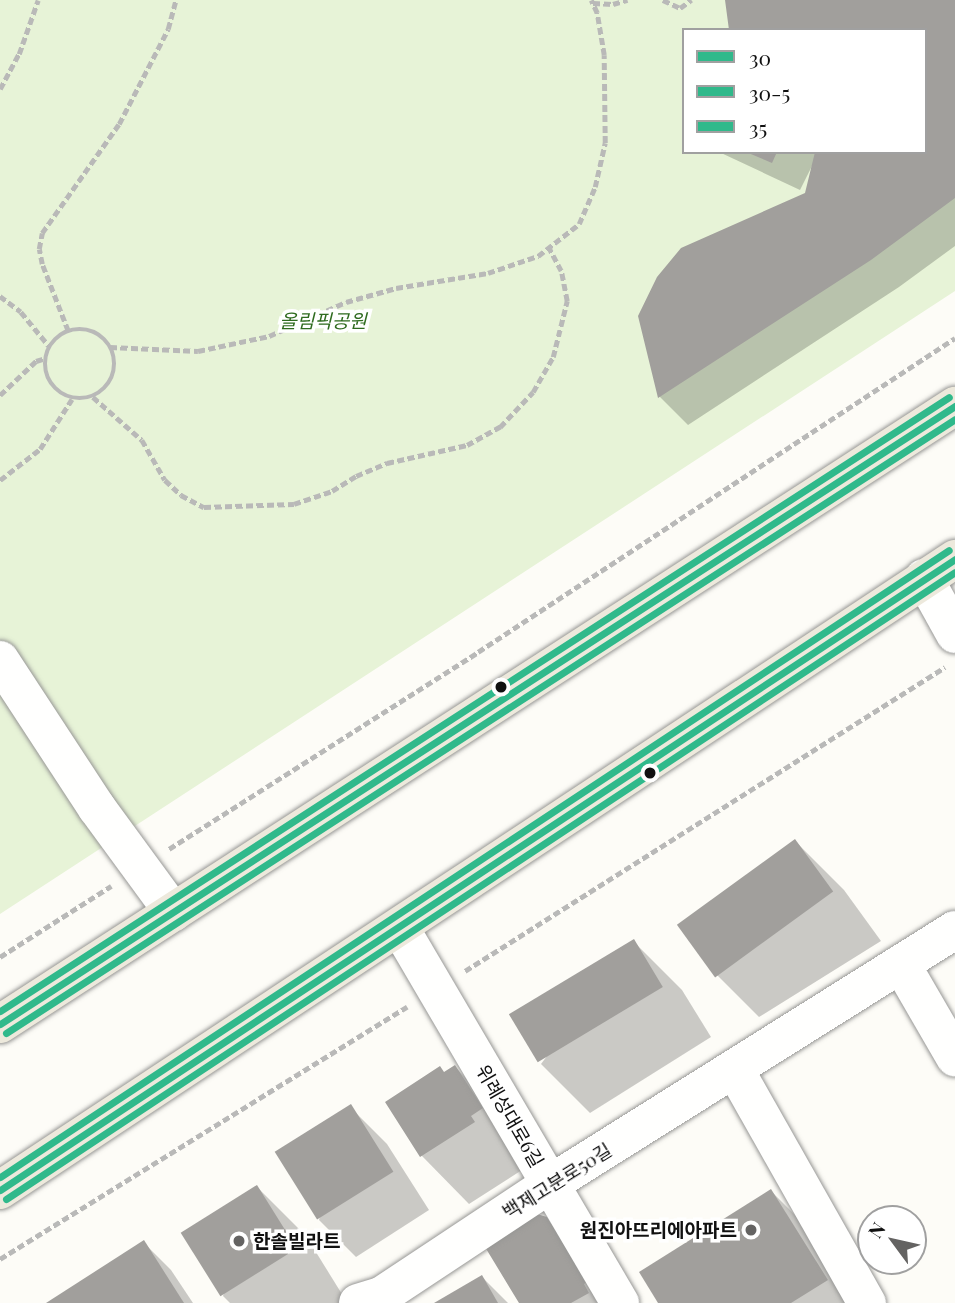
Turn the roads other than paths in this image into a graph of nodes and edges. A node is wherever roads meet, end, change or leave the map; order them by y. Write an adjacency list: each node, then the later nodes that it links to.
1 (955, 406): 5 (main road)
2 (939, 569): 3 (street); 6 (main road)
3 (955, 634)
4 (0, 660): 5 (street)
5 (173, 912): 9 (main road)
6 (400, 928): 12 (street, 위례성대로6길); 13 (main road)
7 (955, 930): 8 (street, 백제고분로50길)
8 (901, 964): 10 (street); 11 (street, 백제고분로50길)
9 (0, 1024)
10 (955, 1058)
11 (735, 1070): 12 (street, 백제고분로50길); 16 (street)
12 (550, 1184): 14 (street, 백제고분로50길); 15 (street, 위례성대로6길)
13 (0, 1189)
14 (375, 1301)
15 (620, 1303)
16 (867, 1303)

